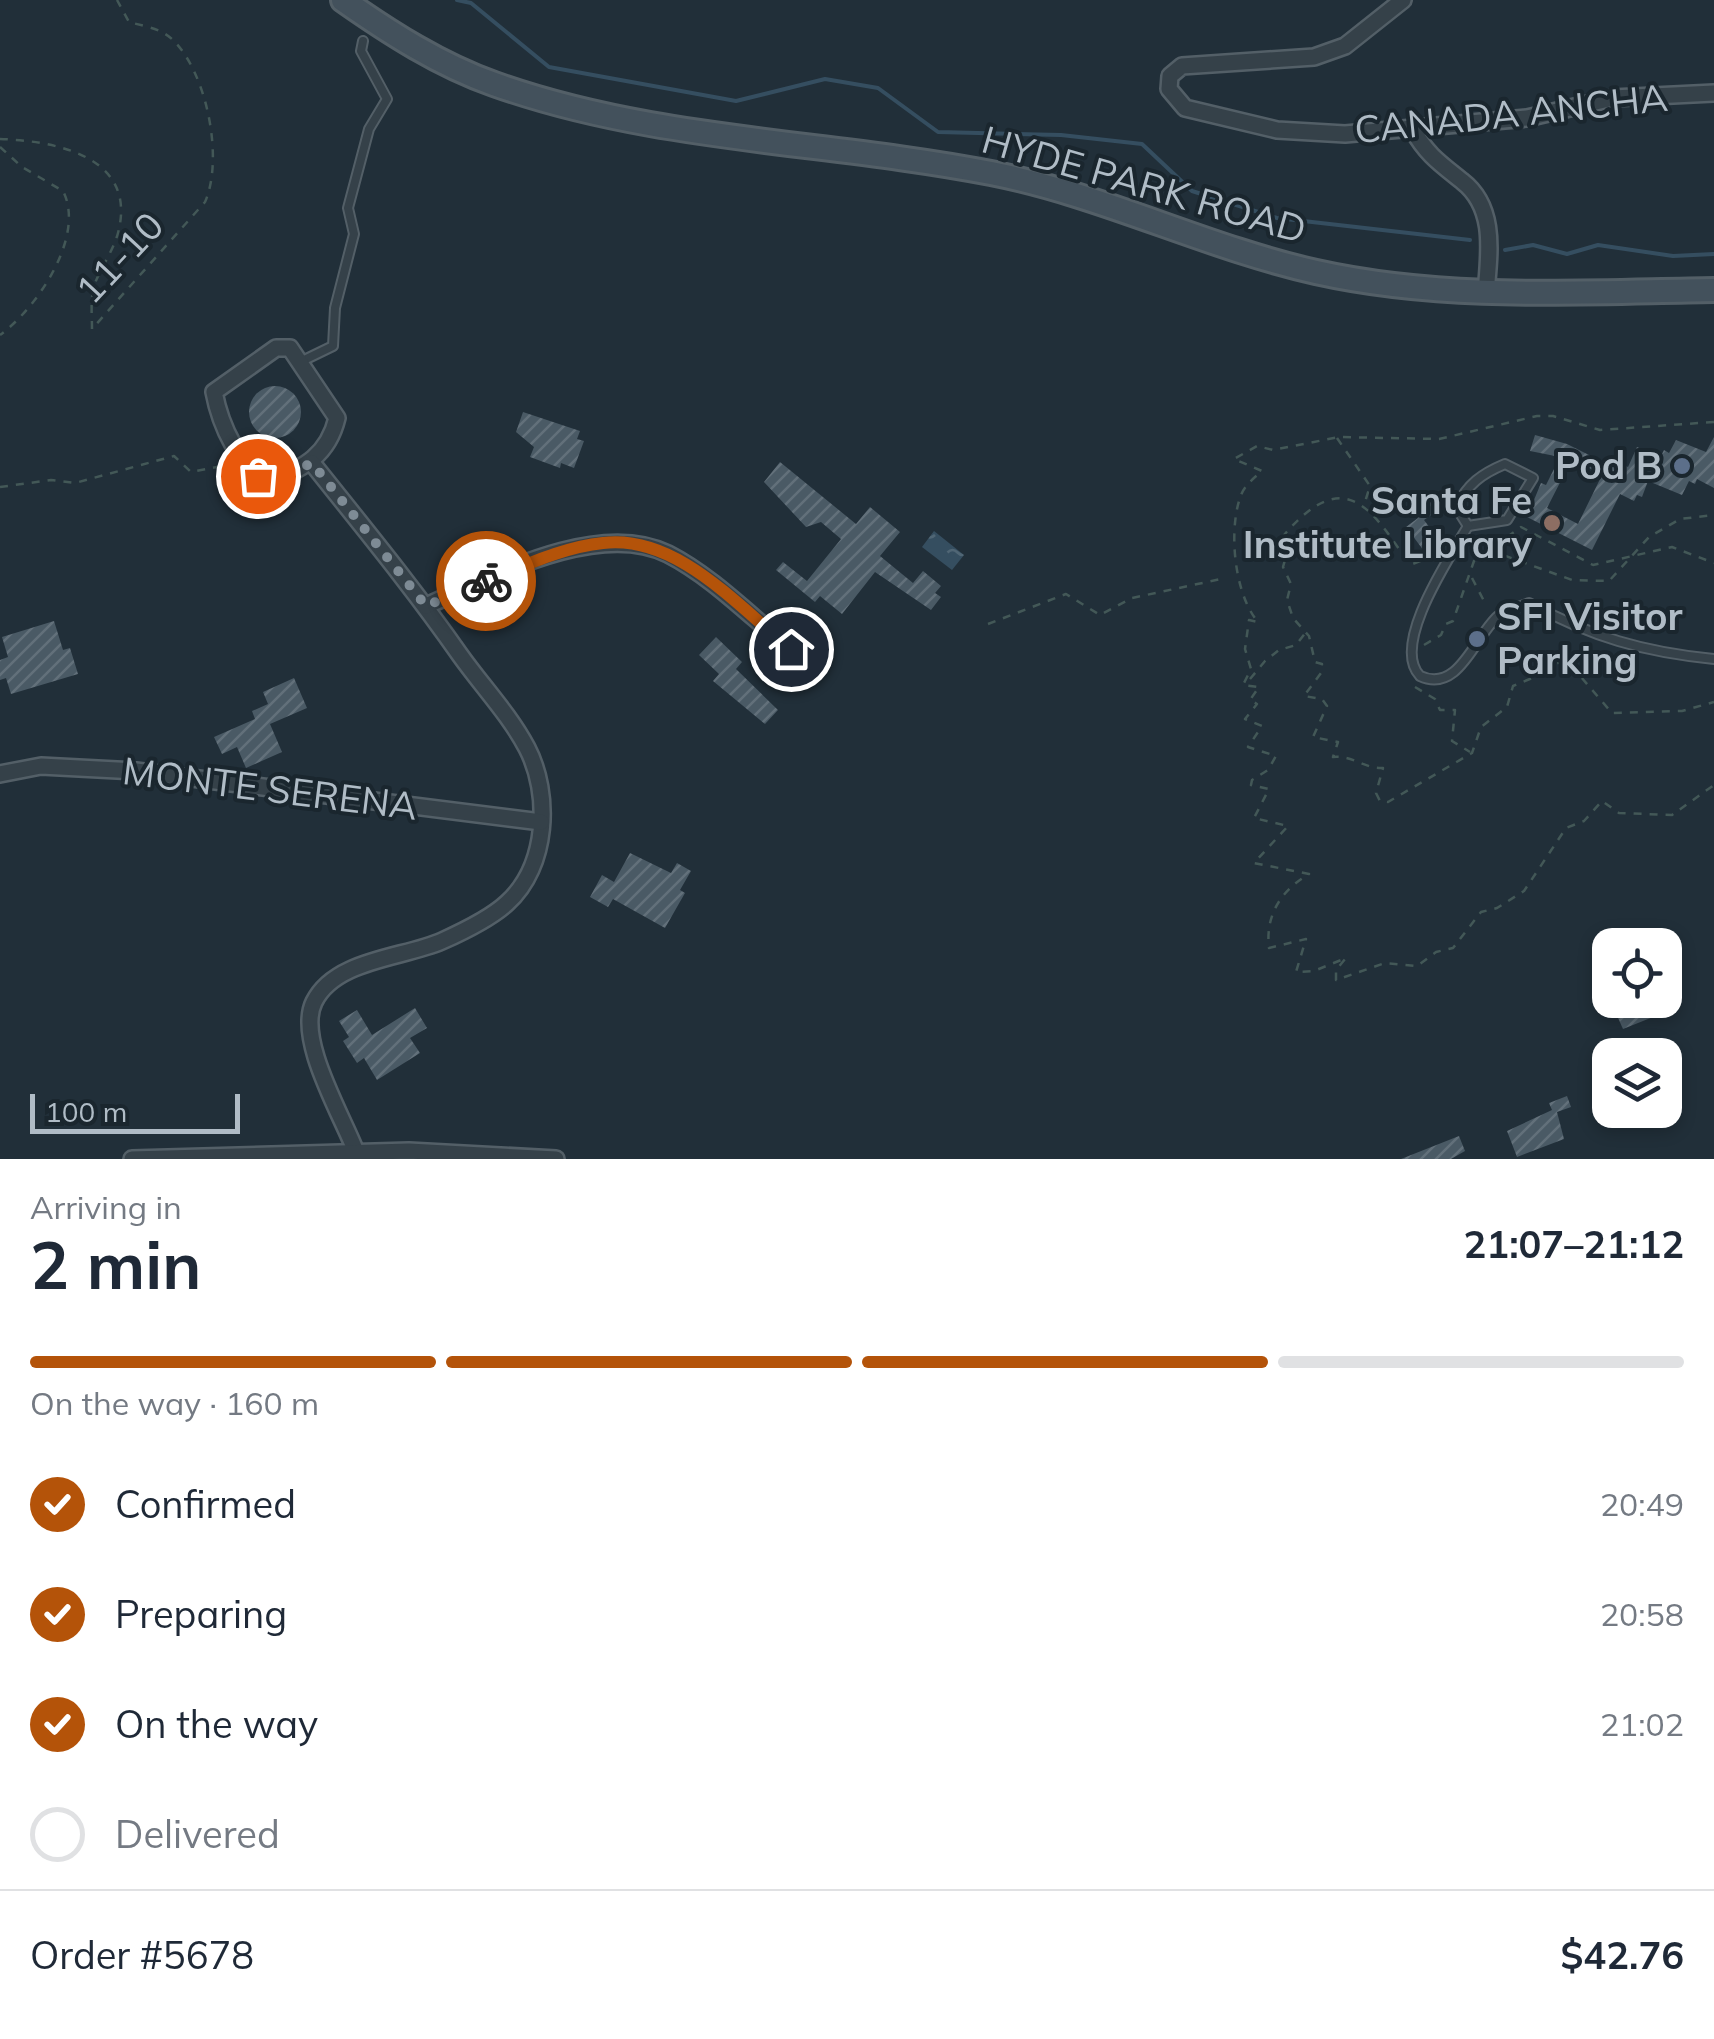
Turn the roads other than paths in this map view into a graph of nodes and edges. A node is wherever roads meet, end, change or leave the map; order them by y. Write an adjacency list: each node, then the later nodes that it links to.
1 (343, 0): 7 (main road, HYDE PARK ROAD)
2 (1403, 0): 5 (street, CANADA ANCHA)
3 (363, 41): 8 (lane)
4 (1714, 93): 5 (street, CANADA ANCHA)
5 (1414, 130): 7 (street)
6 (1714, 290): 7 (main road, HYDE PARK ROAD)
7 (1486, 293)
8 (300, 362): 9 (street); 9 (street)
9 (312, 463): 11 (street)
10 (1468, 526): 10 (lane); 13 (lane)
11 (426, 606): 12 (street); 15 (street)
12 (791, 649)
13 (1714, 659)
14 (0, 774): 15 (street, MONTE SERENA)
15 (541, 822): 16 (street)
16 (356, 1152): 17 (street); 18 (street)
17 (132, 1159)
18 (556, 1159)

